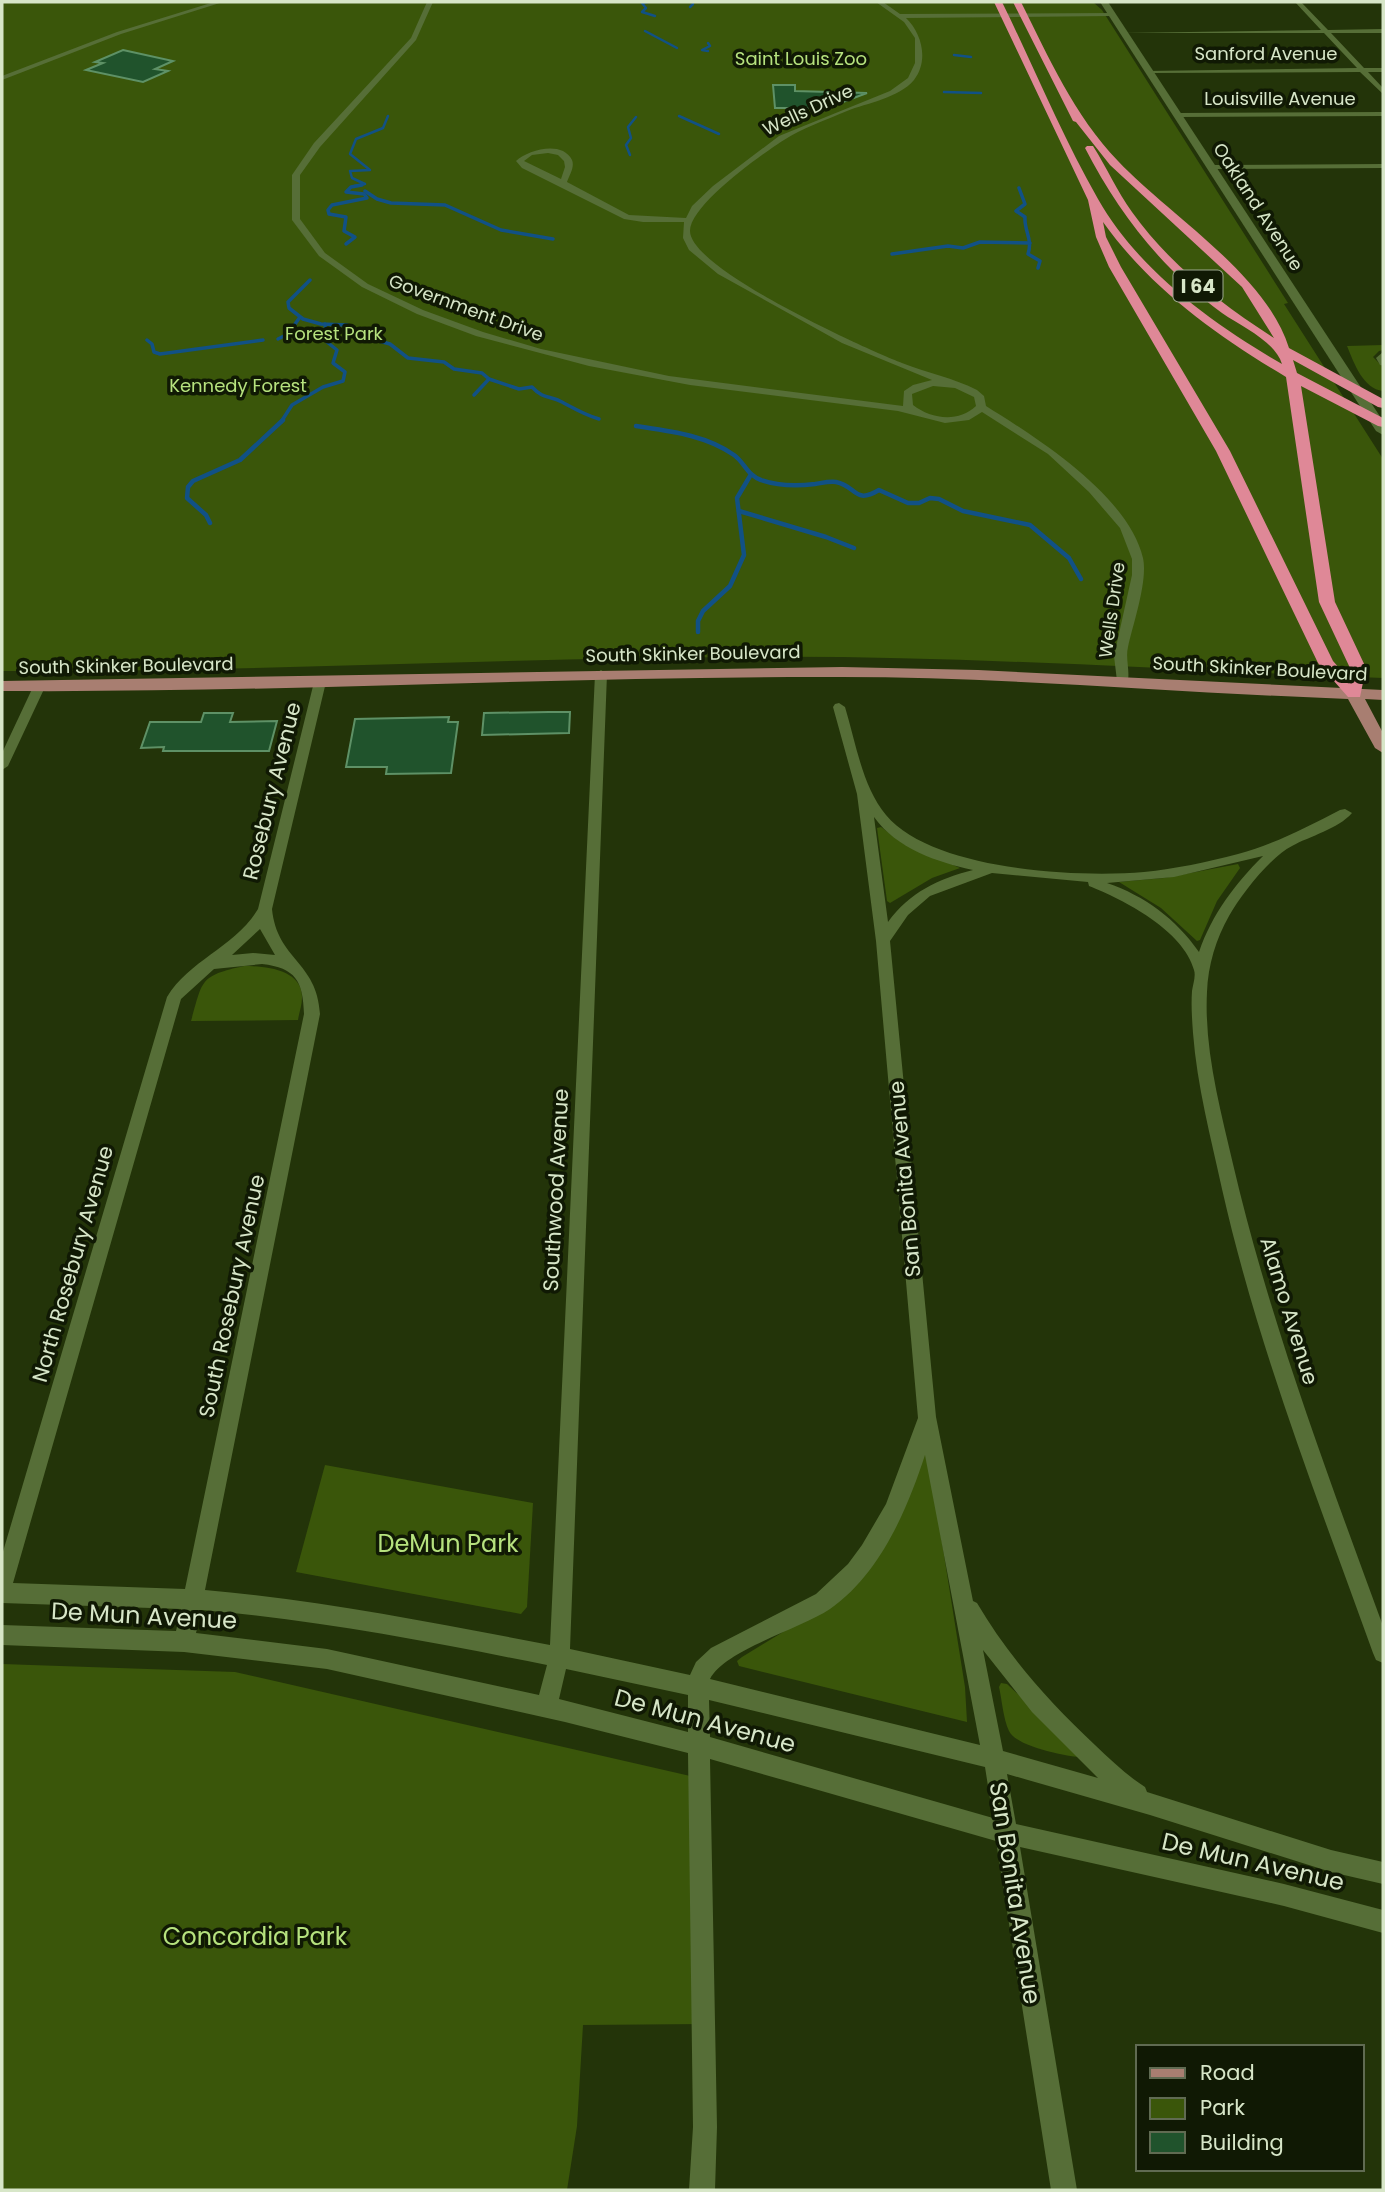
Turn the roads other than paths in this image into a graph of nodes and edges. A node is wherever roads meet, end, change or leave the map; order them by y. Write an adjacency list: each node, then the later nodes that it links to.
1 (220, 2): 16 (street)
2 (430, 2): 31 (street, Government Drive)
3 (879, 2): 9 (street, Wells Drive)
4 (998, 2): 24 (highway, I 64)
5 (1017, 2): 18 (highway, I 64)
6 (1104, 2): 8 (street, Oakland Avenue)
7 (1298, 2): 10 (street)
8 (1112, 15): 9 (street); 12 (street, Oakland Avenue)
9 (900, 16): 25 (street, Wells Drive)
10 (1326, 32): 11 (street); 12 (street); 14 (street)
11 (1383, 32)
12 (1125, 33): 15 (street, Oakland Avenue)
13 (1383, 69): 14 (street, Sanford Avenue)
14 (1363, 70): 15 (street, Sanford Avenue); 17 (street)
15 (1149, 71): 20 (street, Oakland Avenue)
16 (2, 78)
17 (1383, 92)
18 (1071, 109): 32 (highway, I 64); 42 (highway)
19 (1383, 114): 20 (street, Louisville Avenue)
20 (1178, 115): 22 (street, Oakland Avenue)
21 (1383, 166): 22 (street)
22 (1212, 167): 36 (street, Oakland Avenue)
23 (563, 183): 23 (street); 25 (street)
24 (1093, 200): 35 (highway, I 64); 42 (highway)
25 (687, 220): 27 (street)
26 (1383, 355): 28 (street)
27 (878, 358): 29 (street); 30 (street)
28 (1383, 363)
29 (953, 384): 30 (street, Government Drive); 33 (street, Wells Drive)
30 (908, 392): 31 (street, Government Drive); 34 (street)
31 (836, 400): 34 (street, Government Drive)
32 (1383, 404)
33 (981, 407): 34 (street, Government Drive); 38 (street, Wells Drive)
34 (919, 414)
35 (1383, 423)
36 (1383, 431)
37 (601, 674): 38 (main road, South Skinker Boulevard); 39 (main road, South Skinker Boulevard); 65 (street, Southwood Avenue)
38 (1122, 681): 42 (main road, South Skinker Boulevard)
39 (320, 682): 41 (main road, South Skinker Boulevard); 52 (street, Rosebury Avenue)
40 (2, 687): 41 (main road, South Skinker Boulevard)
41 (39, 687): 46 (street)
42 (1353, 694): 43 (main road, South Skinker Boulevard); 45 (main road)
43 (1383, 695)
44 (839, 707): 47 (street, San Bonita Avenue)
45 (1383, 748)
46 (2, 766)
47 (864, 794): 50 (street); 53 (street, San Bonita Avenue)
48 (1345, 813): 49 (street)
49 (1284, 844): 51 (street); 56 (street, Alamo Avenue)
50 (989, 870): 51 (street); 53 (street)
51 (1075, 877): 56 (street)
52 (265, 909): 54 (street, South Rosebury Avenue); 55 (street, North Rosebury Avenue)
53 (883, 941): 57 (street, San Bonita Avenue)
54 (292, 964): 55 (street, North Rosebury Avenue); 61 (street, South Rosebury Avenue)
55 (208, 967): 58 (street, North Rosebury Avenue)
56 (1202, 971): 64 (street, Alamo Avenue)
57 (927, 1417): 60 (street, San Bonita Avenue); 66 (street, San Bonita Avenue)
58 (2, 1588)
59 (2, 1593): 61 (street, De Mun Avenue)
60 (962, 1596): 69 (street, San Bonita Avenue); 70 (street, San Bonita Avenue)
61 (193, 1599): 63 (street, South Rosebury Avenue); 65 (street, De Mun Avenue)
62 (2, 1635): 63 (street, De Mun Avenue)
63 (184, 1642): 67 (street, De Mun Avenue)
64 (1383, 1653)
65 (559, 1657): 66 (street, De Mun Avenue); 67 (street, Southwood Avenue)
66 (698, 1687): 68 (street); 69 (street, De Mun Avenue)
67 (546, 1707): 68 (street, De Mun Avenue)
68 (698, 1746): 71 (street, De Mun Avenue); 74 (street)
69 (994, 1759): 70 (street, De Mun Avenue); 71 (street, San Bonita Avenue)
70 (1150, 1804): 72 (street, De Mun Avenue)
71 (1006, 1833): 73 (street, De Mun Avenue); 75 (street, San Bonita Avenue)
72 (1383, 1873)
73 (1383, 1921)
74 (702, 2190)
75 (1064, 2190)

